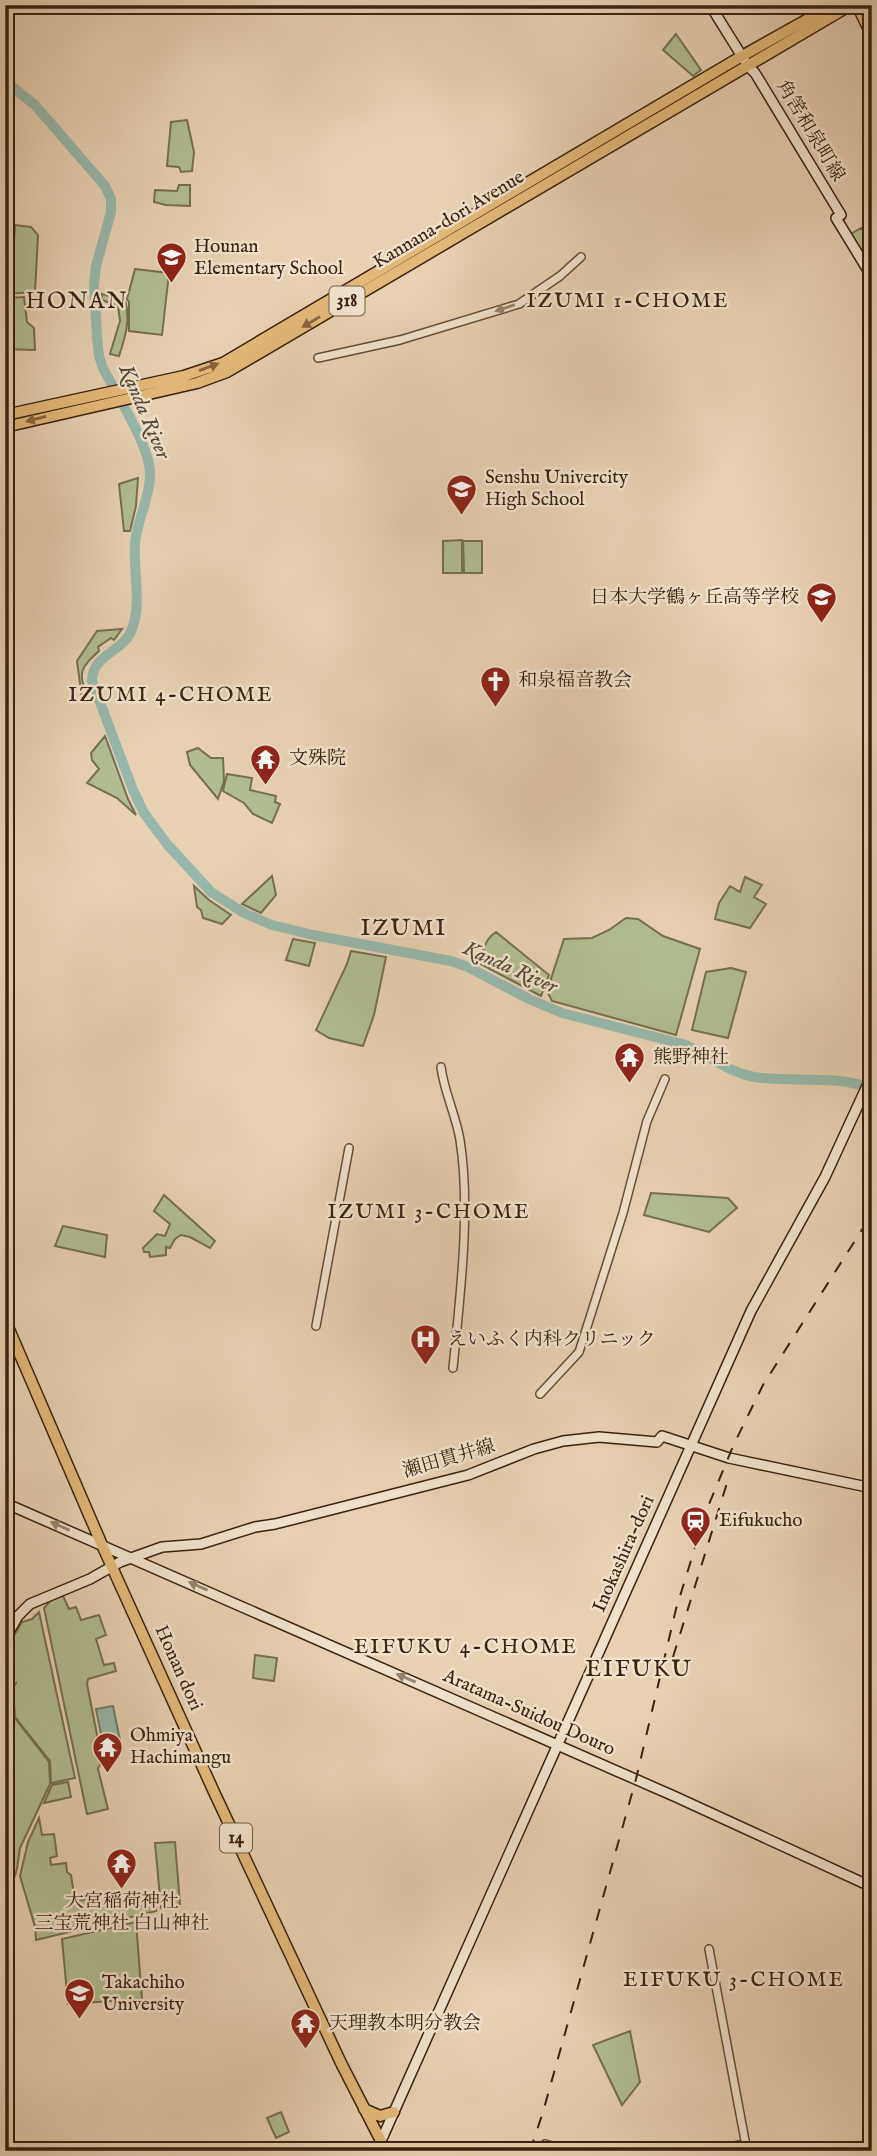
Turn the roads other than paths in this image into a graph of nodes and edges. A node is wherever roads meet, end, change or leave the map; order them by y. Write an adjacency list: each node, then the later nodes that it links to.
1 (710, 5): 8 (main road, 角筈和泉町線)
2 (833, 5): 8 (main road, 318)
3 (851, 5): 8 (main road, Kannana-dori Avenue / 318)
4 (857, 5): 7 (main road)
5 (867, 5): 6 (highway)
6 (872, 16)
7 (872, 36)
8 (749, 59): 10 (main road, 角筈和泉町線); 12 (main road, Kannana-dori Avenue / 318, one-way to 8); 12 (main road, Kannana-dori Avenue / 318, one-way to 12)
9 (581, 257): 11 (street, one-way to 11)
10 (872, 277)
11 (318, 358)
12 (117, 396): 13 (main road, Kannana-dori Avenue / 318); 14 (main road, Kannana-dori Avenue / 318, one-way to 14)
13 (5, 415)
14 (5, 426)
15 (441, 1067): 21 (street)
16 (665, 1079): 22 (street)
17 (868, 1084): 23 (main road, Inokashira-dori)
18 (349, 1149): 20 (street)
19 (5, 1320): 26 (main road, Honan dori / 14)
20 (316, 1326)
21 (453, 1368)
22 (540, 1394)
23 (691, 1447): 24 (main road, 瀬田貫井線); 27 (main road, 瀬田貫井線); 30 (main road, Inokashira-dori)
24 (872, 1488)
25 (5, 1503): 26 (main road, Aratama-Suidou Douro, one-way to 25)
26 (102, 1545): 27 (main road, Aratama-Suidou Douro); 28 (main road, Honan dori / 14)
27 (132, 1558): 28 (main road, 瀬田貫井線); 30 (main road, Aratama-Suidou Douro, one-way to 27)
28 (112, 1565): 29 (main road, 瀬田貫井線); 33 (main road, Honan dori / 14)
29 (5, 1639)
30 (558, 1745): 31 (main road, Aratama-Suidou Douro); 34 (main road, Inokashira-dori)
31 (872, 1887)
32 (709, 1950): 37 (street)
33 (363, 2109): 34 (main road); 36 (main road, Honan dori / 14)
34 (394, 2112): 36 (main road, Inokashira-dori)
35 (545, 2144): 38 (street)
36 (379, 2146)
37 (746, 2147): 39 (street)
38 (572, 2151)
39 (708, 2151)

